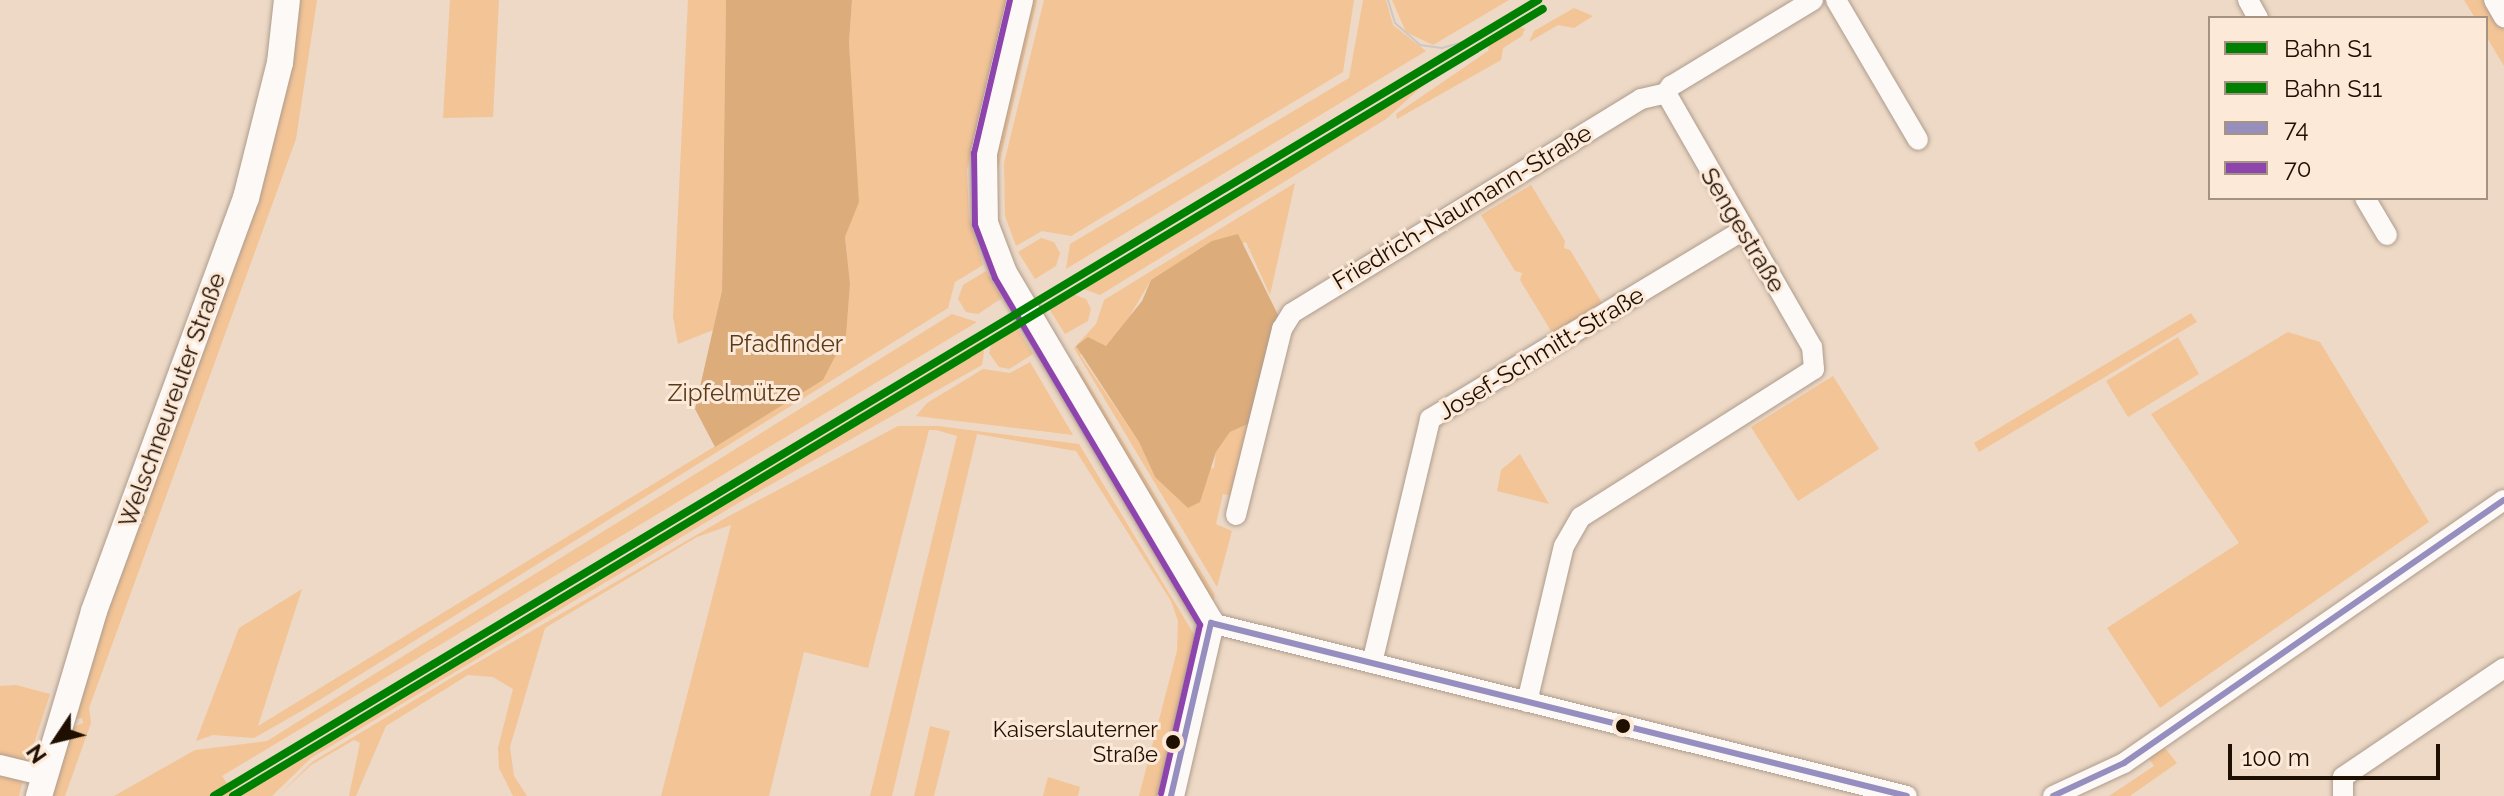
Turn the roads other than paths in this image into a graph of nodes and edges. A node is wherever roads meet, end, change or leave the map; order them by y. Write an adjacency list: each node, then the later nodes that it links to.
1 (287, 0): 19 (main road, Welschneureuter Straße)
2 (1020, 0): 14 (main road)
3 (1813, 0): 7 (street, Friedrich-Naumann-Straße)
4 (1836, 0): 8 (street)
5 (2494, 0): 6 (street)
6 (2504, 17)
7 (1666, 93): 10 (street, Sengestraße); 13 (street, Friedrich-Naumann-Straße)
8 (1918, 140)
9 (2366, 200): 11 (street)
10 (1742, 231): 15 (street, Josef-Schmitt-Straße); 17 (street, Sengestraße)
11 (2387, 235)
12 (2504, 500): 21 (street)
13 (1236, 515)
14 (1211, 623): 15 (street); 22 (main road)
15 (1372, 663): 17 (street)
16 (2504, 668): 20 (street)
17 (1527, 702): 23 (street)
18 (0, 765): 19 (street)
19 (42, 786)
20 (2343, 787)
21 (2060, 795)
22 (1171, 796)
23 (1907, 796)

